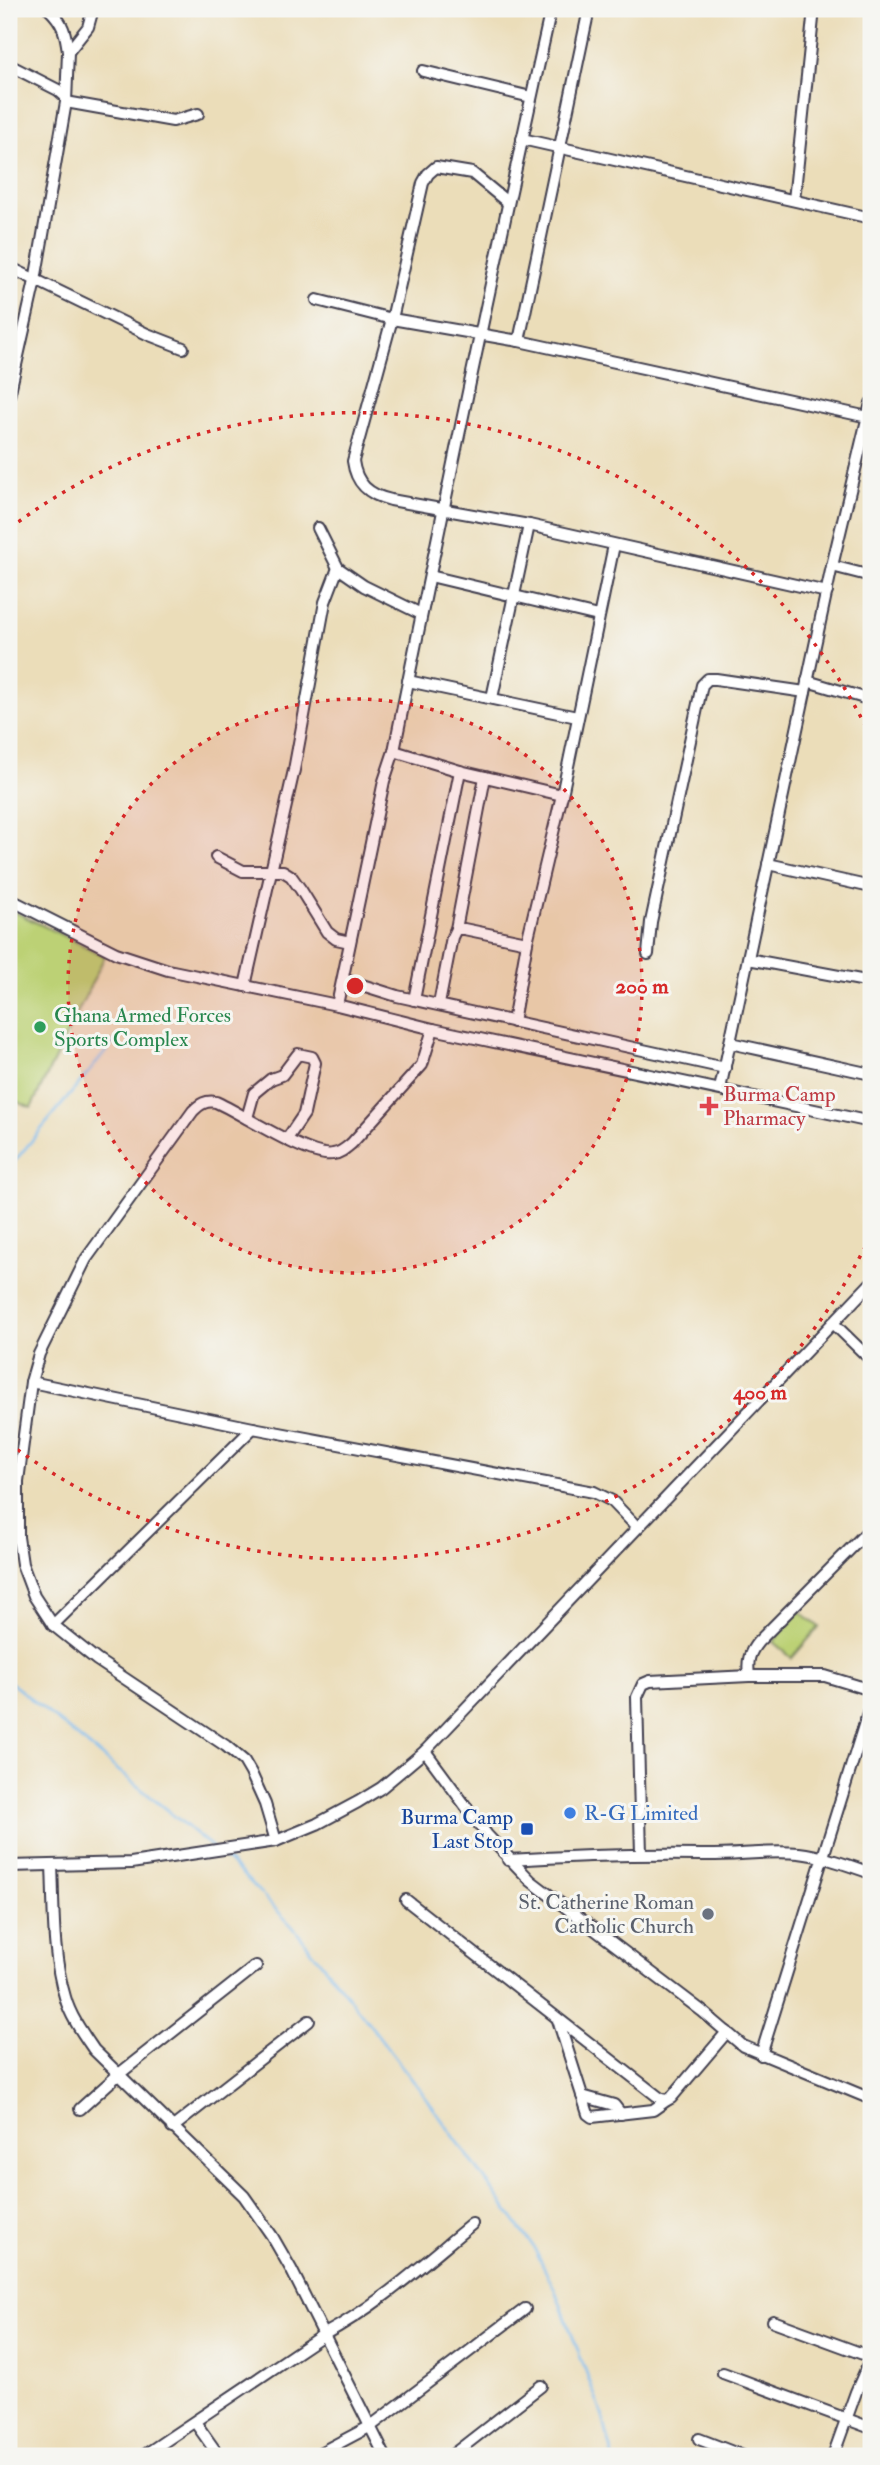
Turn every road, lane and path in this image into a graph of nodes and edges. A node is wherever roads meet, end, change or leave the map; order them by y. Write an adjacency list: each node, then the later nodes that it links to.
1 (49, 9): 6 (street)
2 (93, 9): 6 (street)
3 (589, 9): 13 (street)
4 (814, 9): 14 (street)
5 (548, 10): 9 (street)
6 (68, 52): 10 (street)
7 (9, 65): 10 (street)
8 (423, 71): 9 (street)
9 (531, 97): 12 (street)
10 (66, 99): 11 (street); 18 (street)
11 (198, 114)
12 (522, 139): 13 (street); 15 (street)
13 (560, 147): 14 (street); 22 (street)
14 (794, 200): 16 (street)
15 (507, 202): 20 (street); 21 (street)
16 (871, 218)
17 (9, 267): 18 (street)
18 (35, 281): 23 (street); 24 (street)
19 (317, 300): 20 (street)
20 (392, 319): 21 (street); 28 (street)
21 (482, 334): 22 (street); 28 (street)
22 (519, 341): 27 (street)
23 (183, 348)
24 (11, 374): 25 (street)
25 (9, 396)
26 (871, 403): 27 (street)
27 (868, 417): 32 (street)
28 (444, 510): 29 (street); 34 (street)
29 (529, 525): 31 (street); 37 (street)
30 (318, 528): 33 (street)
31 (614, 545): 36 (street); 39 (street)
32 (832, 566): 35 (street); 36 (street)
33 (338, 568): 38 (street); 51 (street)
34 (430, 576): 37 (street); 38 (street)
35 (871, 576)
36 (827, 592): 41 (street)
37 (513, 596): 39 (street); 42 (street)
38 (421, 614): 40 (street)
39 (598, 616): 44 (street)
40 (408, 681): 42 (street); 45 (street)
41 (806, 686): 43 (street); 50 (street); 57 (street)
42 (492, 698): 44 (street)
43 (871, 700)
44 (577, 718): 48 (street)
45 (394, 751): 46 (street); 55 (street)
46 (460, 771): 47 (street); 62 (street)
47 (485, 777): 48 (street); 54 (street)
48 (562, 795): 56 (street)
49 (216, 857): 51 (street)
50 (768, 864): 52 (street); 58 (street)
51 (272, 870): 55 (street); 61 (street)
52 (871, 887)
53 (9, 899): 61 (street)
54 (456, 929): 56 (street); 63 (street)
55 (350, 942): 59 (street)
56 (527, 942): 65 (street)
57 (648, 954)
58 (748, 959): 60 (street); 67 (street)
59 (343, 979): 62 (street); 64 (street)
60 (871, 982)
61 (245, 986): 64 (street)
62 (414, 1000): 63 (street)
63 (439, 1004): 65 (street)
64 (337, 1005): 66 (street)
65 (513, 1022): 68 (street)
66 (433, 1029): 70 (street); 73 (street)
67 (730, 1043): 68 (street); 69 (street)
68 (725, 1068): 70 (street)
69 (871, 1074)
70 (720, 1089): 72 (street)
71 (247, 1118): 73 (street); 73 (street); 77 (street)
72 (871, 1122)
73 (287, 1139)
74 (871, 1283): 75 (street)
75 (832, 1323): 76 (street); 79 (street)
76 (871, 1360)
77 (31, 1382): 78 (street); 81 (street)
78 (253, 1428): 79 (street); 81 (street)
79 (637, 1527): 85 (street)
80 (871, 1528): 82 (street)
81 (53, 1625): 86 (street)
82 (749, 1676): 83 (street); 87 (street)
83 (871, 1690)
84 (871, 1703): 88 (street)
85 (425, 1751): 86 (street); 89 (street)
86 (276, 1841): 90 (street)
87 (641, 1854): 88 (street); 89 (street)
88 (824, 1857): 92 (street); 100 (street)
89 (508, 1860): 97 (street)
90 (52, 1865): 91 (street); 101 (street)
91 (9, 1866)
92 (871, 1873)
93 (406, 1900): 95 (street)
94 (256, 1966): 101 (street)
95 (558, 2020): 98 (street); 99 (street)
96 (309, 2021): 107 (street)
97 (727, 2032): 100 (street); 104 (street)
98 (587, 2042): 99 (street); 104 (street)
99 (569, 2054): 102 (street)
100 (761, 2054): 103 (street)
101 (119, 2074): 105 (street); 107 (street)
102 (582, 2096): 106 (street); 106 (street)
103 (871, 2099)
104 (667, 2100): 106 (street)
105 (80, 2109)
106 (621, 2114)
107 (172, 2128): 111 (street)
108 (472, 2224): 111 (street)
109 (525, 2309): 117 (street)
110 (773, 2321): 112 (street)
111 (323, 2335): 116 (street); 117 (street)
112 (871, 2358): 115 (street)
113 (723, 2374): 115 (street)
114 (541, 2386): 124 (street)
115 (846, 2419): 118 (street); 126 (street)
116 (195, 2422): 120 (street); 121 (street)
117 (371, 2426): 122 (street); 123 (street)
118 (871, 2428)
119 (699, 2439): 125 (street)
120 (143, 2456)
121 (219, 2456)
122 (320, 2456)
123 (386, 2456)
124 (451, 2456)
125 (743, 2456)
126 (833, 2456)

